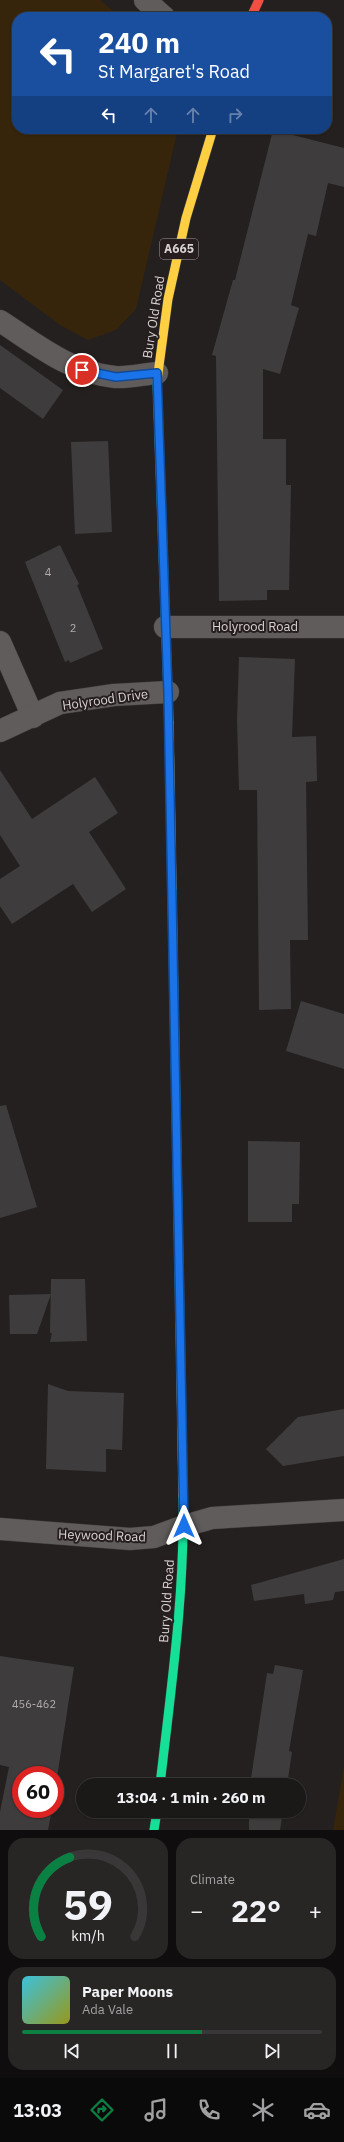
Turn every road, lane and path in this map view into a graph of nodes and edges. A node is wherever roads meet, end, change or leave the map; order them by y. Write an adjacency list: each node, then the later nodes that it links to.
1 (145, 0): 3 (street)
2 (259, 0): 4 (main road)
3 (158, 12)
4 (253, 12)
5 (211, 134): 7 (main road, Bury Old Road / A665)
6 (0, 321): 7 (street)
7 (157, 373): 8 (main road, Bury Old Road / A665)
8 (165, 627): 9 (street, Holyrood Road); 11 (main road, Bury Old Road / A665)
9 (344, 627)
10 (0, 642): 12 (street)
11 (168, 692): 12 (street, Holyrood Drive); 15 (main road, Bury Old Road / A665)
12 (33, 717): 13 (street, Holyrood Drive)
13 (0, 731)
14 (344, 1510): 15 (street, Heywood Road)
15 (184, 1526): 16 (street, Heywood Road); 17 (main road, Bury Old Road / A665)
16 (0, 1529)
17 (161, 1778)
18 (156, 1818): 19 (main road)
19 (154, 1830)

